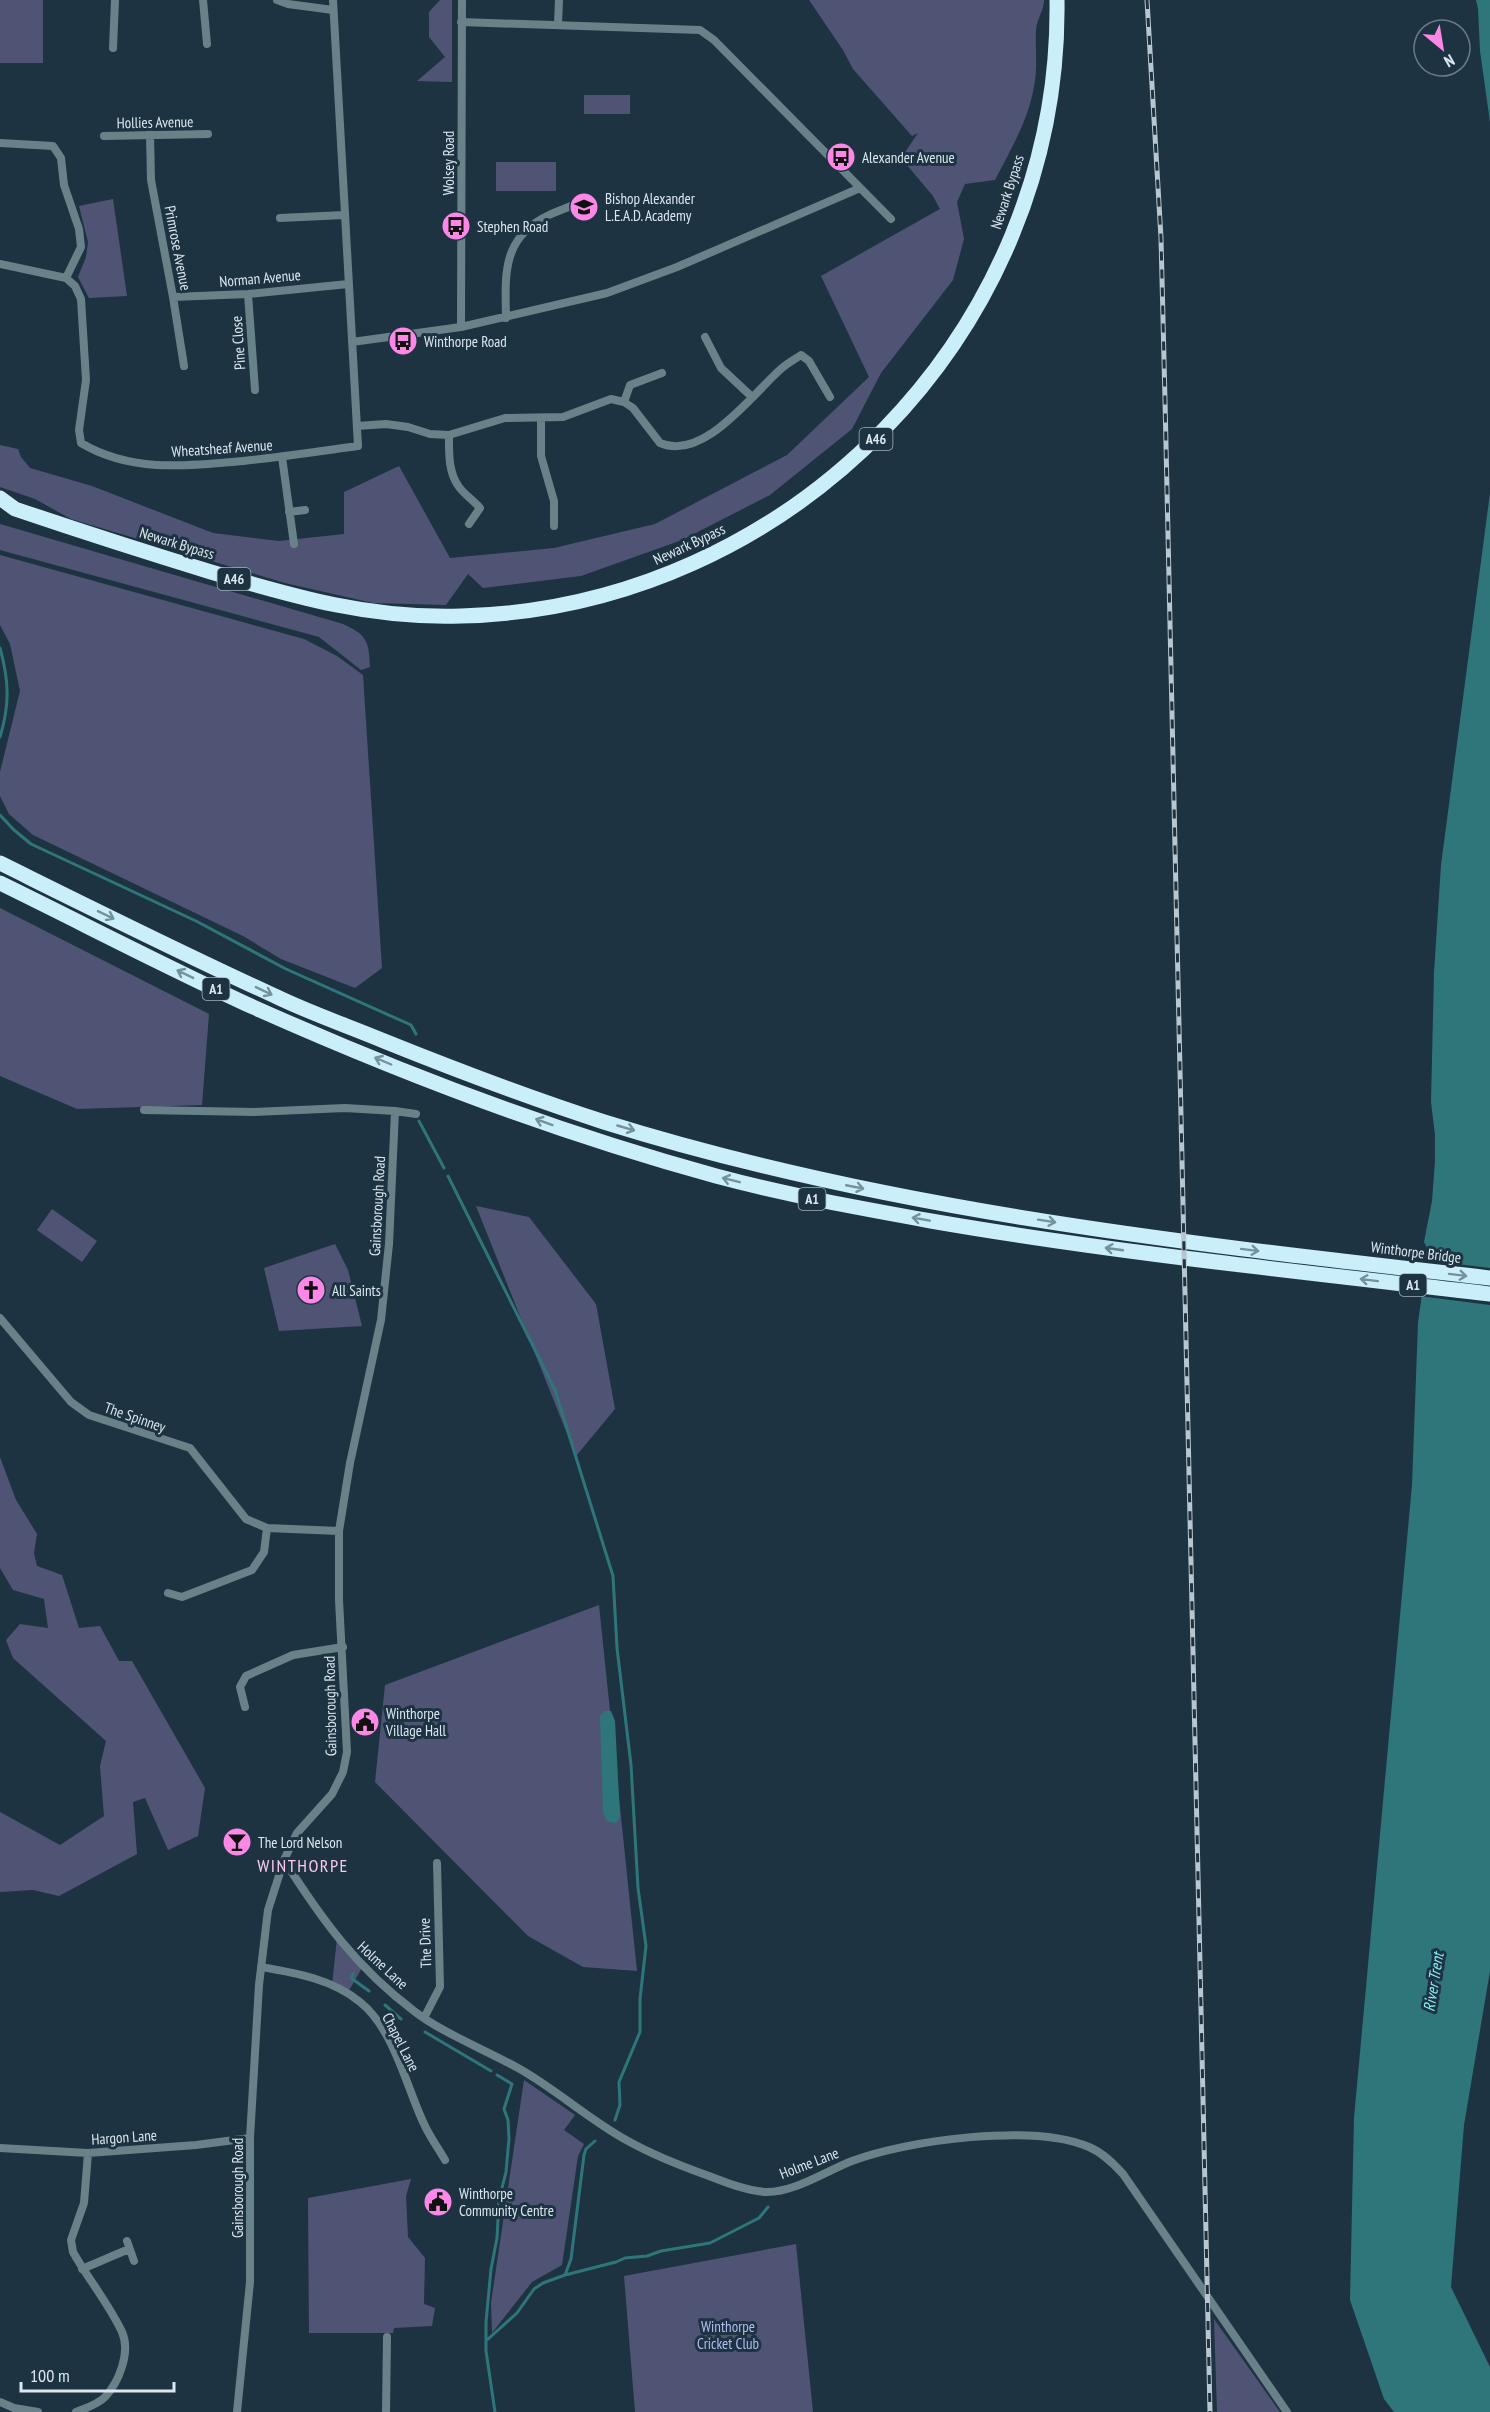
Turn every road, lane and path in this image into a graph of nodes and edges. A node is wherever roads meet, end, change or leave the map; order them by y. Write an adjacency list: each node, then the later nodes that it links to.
1 (115, 0): 12 (street)
2 (203, 0): 11 (street)
3 (277, 0): 8 (street)
4 (333, 0): 8 (street)
5 (462, 0): 9 (street, Wolsey Road)
6 (559, 0): 10 (street)
7 (1057, 0): 42 (highway, Newark Bypass / A46)
8 (333, 10): 19 (street)
9 (461, 22): 10 (street); 28 (street, Wolsey Road)
10 (558, 24): 17 (street)
11 (207, 44)
12 (113, 48)
13 (150, 134): 14 (street, Hollies Avenue); 15 (street, Hollies Avenue); 26 (street, Primrose Avenue)
14 (208, 134)
15 (104, 136)
16 (0, 143): 23 (street)
17 (860, 188): 21 (street); 27 (street)
18 (583, 201): 27 (street)
19 (344, 215): 20 (street); 24 (street)
20 (280, 218)
21 (891, 219)
22 (0, 264): 23 (street)
23 (66, 278): 40 (street, Wheatsheaf Avenue)
24 (348, 284): 25 (street, Norman Avenue); 30 (street)
25 (248, 294): 26 (street, Norman Avenue); 33 (street, Pine Close)
26 (173, 297): 31 (street, Primrose Avenue)
27 (506, 318): 28 (street)
28 (461, 327): 30 (street)
29 (705, 337): 34 (street)
30 (352, 342): 38 (street)
31 (183, 366)
32 (662, 373): 36 (street)
33 (255, 390)
34 (752, 397): 35 (street); 36 (street)
35 (830, 397)
36 (624, 402): 37 (street)
37 (541, 419): 39 (street); 46 (street)
38 (357, 426): 39 (street); 40 (street, Wheatsheaf Avenue)
39 (449, 435): 45 (street)
40 (282, 457): 44 (street)
41 (0, 498): 42 (highway, Newark Bypass / A46)
42 (8, 508)
43 (304, 510): 44 (street)
44 (289, 512): 47 (street)
45 (469, 524)
46 (554, 526)
47 (294, 544)
48 (0, 851): 51 (highway)
49 (0, 863): 51 (highway, A1)
50 (0, 883): 55 (highway, A1, one-way to 50)
51 (53, 889): 55 (highway, A1, one-way to 55)
52 (144, 1110): 53 (street)
53 (395, 1111): 54 (street); 60 (street, Gainsborough Road)
54 (416, 1114)
55 (1337, 1268): 56 (highway, Winthorpe Bridge / A1, one-way to 56); 57 (highway, A1, one-way to 55)
56 (1490, 1278)
57 (1490, 1294)
58 (0, 1318): 59 (street, The Spinney)
59 (267, 1528): 60 (street, The Spinney); 61 (street)
60 (339, 1531): 62 (street, Gainsborough Road)
61 (168, 1593)
62 (343, 1647): 63 (street); 64 (street, Gainsborough Road)
63 (245, 1707)
64 (284, 1860): 66 (street, Gainsborough Road); 67 (street, Holme Lane)
65 (437, 1863): 67 (street, The Drive)
66 (261, 1966): 68 (street, Gainsborough Road); 71 (street, Chapel Lane)
67 (424, 2018): 80 (street, Holme Lane)
68 (250, 2138): 70 (street, Hargon Lane); 78 (street, Gainsborough Road)
69 (0, 2148): 70 (street, Hargon Lane)
70 (88, 2153): 73 (street)
71 (445, 2160)
72 (134, 2261): 73 (street)
73 (82, 2269): 77 (street)
74 (387, 2337): 79 (street)
75 (0, 2402): 76 (street)
76 (38, 2412)
77 (76, 2412)
78 (237, 2412)
79 (386, 2412)
80 (1287, 2412)

